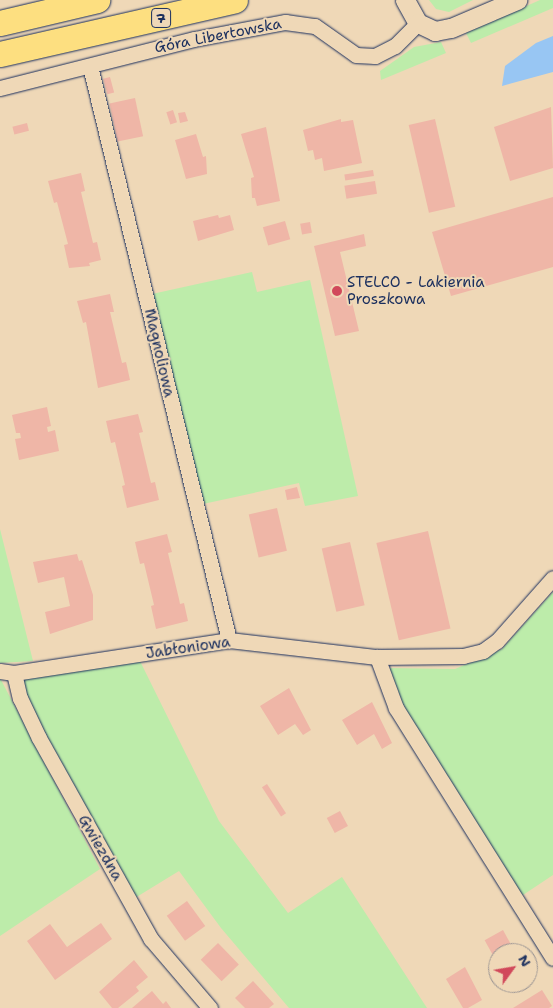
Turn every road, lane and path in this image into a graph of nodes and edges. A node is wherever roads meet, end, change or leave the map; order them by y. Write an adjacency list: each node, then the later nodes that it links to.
1 (97, 0): 5 (highway)
2 (235, 0): 7 (highway, Góra Libertowska / 7)
3 (405, 0): 6 (street)
4 (517, 0): 6 (street)
5 (0, 23)
6 (418, 23): 8 (street, Góra Libertowska)
7 (0, 54)
8 (90, 66): 9 (street, Góra Libertowska); 11 (street, Magnoliowa)
9 (0, 88)
10 (553, 578): 12 (street, Jabłoniowa)
11 (229, 640): 12 (street, Jabłoniowa); 13 (street, Jabłoniowa)
12 (377, 657): 14 (street)
13 (7, 672): 15 (street, Gwiezdna)
14 (553, 958)
15 (210, 1008)

